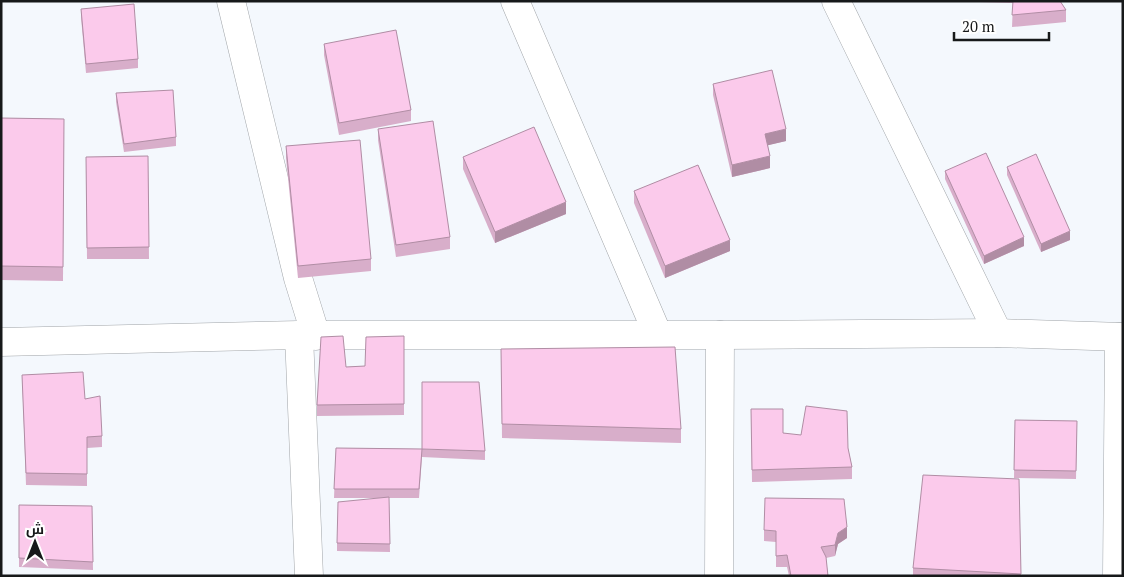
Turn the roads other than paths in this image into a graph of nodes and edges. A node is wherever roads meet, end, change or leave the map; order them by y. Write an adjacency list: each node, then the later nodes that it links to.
1 (231, 1): 5 (street)
2 (515, 1): 6 (street)
3 (836, 1): 4 (street)
4 (998, 333): 7 (street); 8 (street)
5 (308, 335): 6 (street); 9 (street); 10 (street)
6 (658, 335): 7 (street)
7 (720, 335): 11 (street)
8 (1121, 337): 12 (street)
9 (1, 342)
10 (309, 576)
11 (719, 576)
12 (1117, 576)

